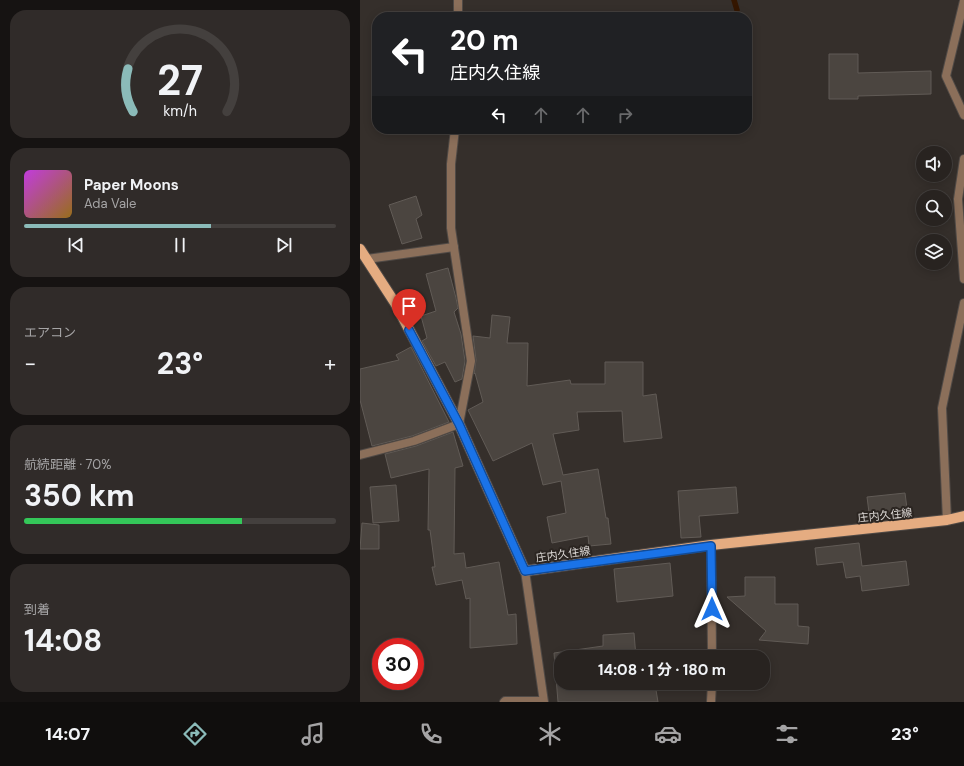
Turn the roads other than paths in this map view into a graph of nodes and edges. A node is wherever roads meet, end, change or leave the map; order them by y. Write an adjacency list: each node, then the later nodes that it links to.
1 (458, 0): 3 (street)
2 (964, 1): 4 (street)
3 (458, 12)
4 (964, 115)
5 (454, 134): 7 (street)
6 (964, 159): 10 (street)
7 (454, 247): 9 (street); 12 (street)
8 (360, 249): 9 (main road, 庄内久住線)
9 (367, 259): 12 (main road, 庄内久住線)
10 (964, 278)
11 (964, 304): 15 (street)
12 (459, 424): 13 (street); 17 (main road, 庄内久住線)
13 (360, 455)
14 (964, 516): 15 (main road, 庄内久住線)
15 (947, 520): 16 (main road, 庄内久住線)
16 (711, 546): 17 (main road, 庄内久住線); 18 (street)
17 (525, 571): 20 (street)
18 (712, 650)
19 (712, 690): 22 (street)
20 (544, 701): 21 (street)
21 (504, 702)
22 (711, 702)

